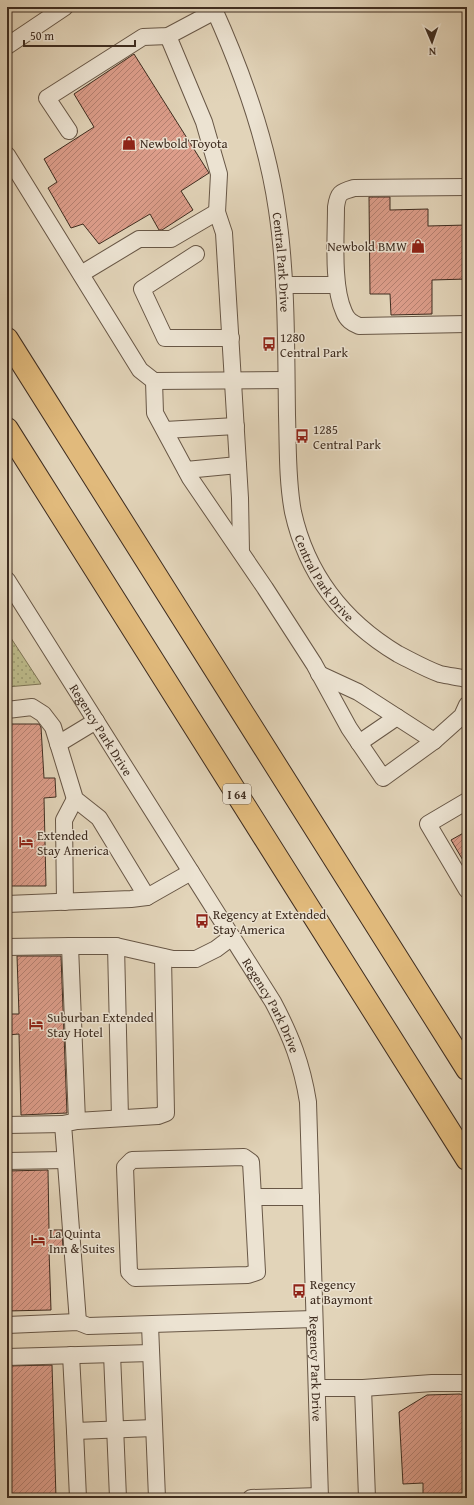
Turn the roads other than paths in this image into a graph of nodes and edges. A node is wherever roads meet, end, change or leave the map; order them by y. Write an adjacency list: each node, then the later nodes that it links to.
1 (65, 7): 4 (street)
2 (214, 9): 3 (street); 11 (street, Central Park Drive)
3 (168, 36): 5 (street); 8 (street)
4 (7, 46)
5 (68, 131)
6 (7, 155): 10 (street)
7 (467, 187): 12 (street)
8 (217, 212): 10 (street); 14 (street)
9 (196, 254): 14 (street)
10 (81, 274): 18 (street)
11 (284, 285): 12 (street); 17 (street, Central Park Drive)
12 (337, 285): 13 (street)
13 (467, 324)
14 (231, 338): 16 (street)
15 (7, 339): 47 (highway)
16 (233, 380): 17 (street); 18 (street); 19 (street)
17 (286, 380): 27 (street, Central Park Drive)
18 (154, 381): 21 (street)
19 (236, 426): 21 (street); 22 (street)
20 (7, 428): 51 (highway, I 64)
21 (165, 430): 23 (street)
22 (238, 465): 23 (street); 24 (street)
23 (186, 470): 24 (street)
24 (241, 552): 26 (street)
25 (7, 580): 31 (street, Regency Park Drive)
26 (319, 674): 30 (street); 33 (street)
27 (467, 679)
28 (467, 705): 32 (street)
29 (7, 710): 34 (street)
30 (397, 717): 32 (street); 33 (street)
31 (96, 721): 34 (street); 37 (street, Regency Park Drive)
32 (434, 741): 33 (street)
33 (360, 743)
34 (58, 744): 35 (street)
35 (75, 799): 39 (street); 40 (street)
36 (467, 801): 38 (street)
37 (191, 872): 39 (street); 42 (street, Regency Park Drive)
38 (467, 890)
39 (147, 897): 40 (street)
40 (65, 902): 41 (street)
41 (7, 904)
42 (232, 937): 46 (street); 55 (street, Regency Park Drive)
43 (70, 946): 44 (street); 45 (street); 49 (street)
44 (116, 946): 46 (street); 48 (street)
45 (7, 947)
46 (163, 957): 48 (street)
47 (467, 1069)
48 (120, 1118): 49 (street)
49 (70, 1122): 50 (street); 52 (street)
50 (7, 1125)
51 (467, 1159)
52 (65, 1160): 53 (street); 57 (street)
53 (7, 1161)
54 (253, 1197): 54 (street); 55 (street)
55 (311, 1197): 56 (street, Regency Park Drive)
56 (314, 1319): 59 (street); 65 (street, Regency Park Drive)
57 (78, 1322): 58 (street); 59 (street)
58 (7, 1325)
59 (150, 1325): 60 (street)
60 (151, 1353): 61 (street); 67 (street)
61 (112, 1354): 62 (street); 68 (street)
62 (71, 1355): 63 (street); 69 (street)
63 (7, 1357)
64 (467, 1383): 66 (street)
65 (317, 1388): 66 (street); 70 (street, Regency Park Drive)
66 (363, 1388): 76 (street)
67 (154, 1428): 68 (street); 73 (street)
68 (115, 1430): 69 (street); 72 (street)
69 (75, 1431): 71 (street)
70 (320, 1497): 75 (street)
71 (78, 1498)
72 (118, 1498)
73 (157, 1498)
74 (251, 1498): 75 (street)
75 (274, 1498)
76 (366, 1498)

